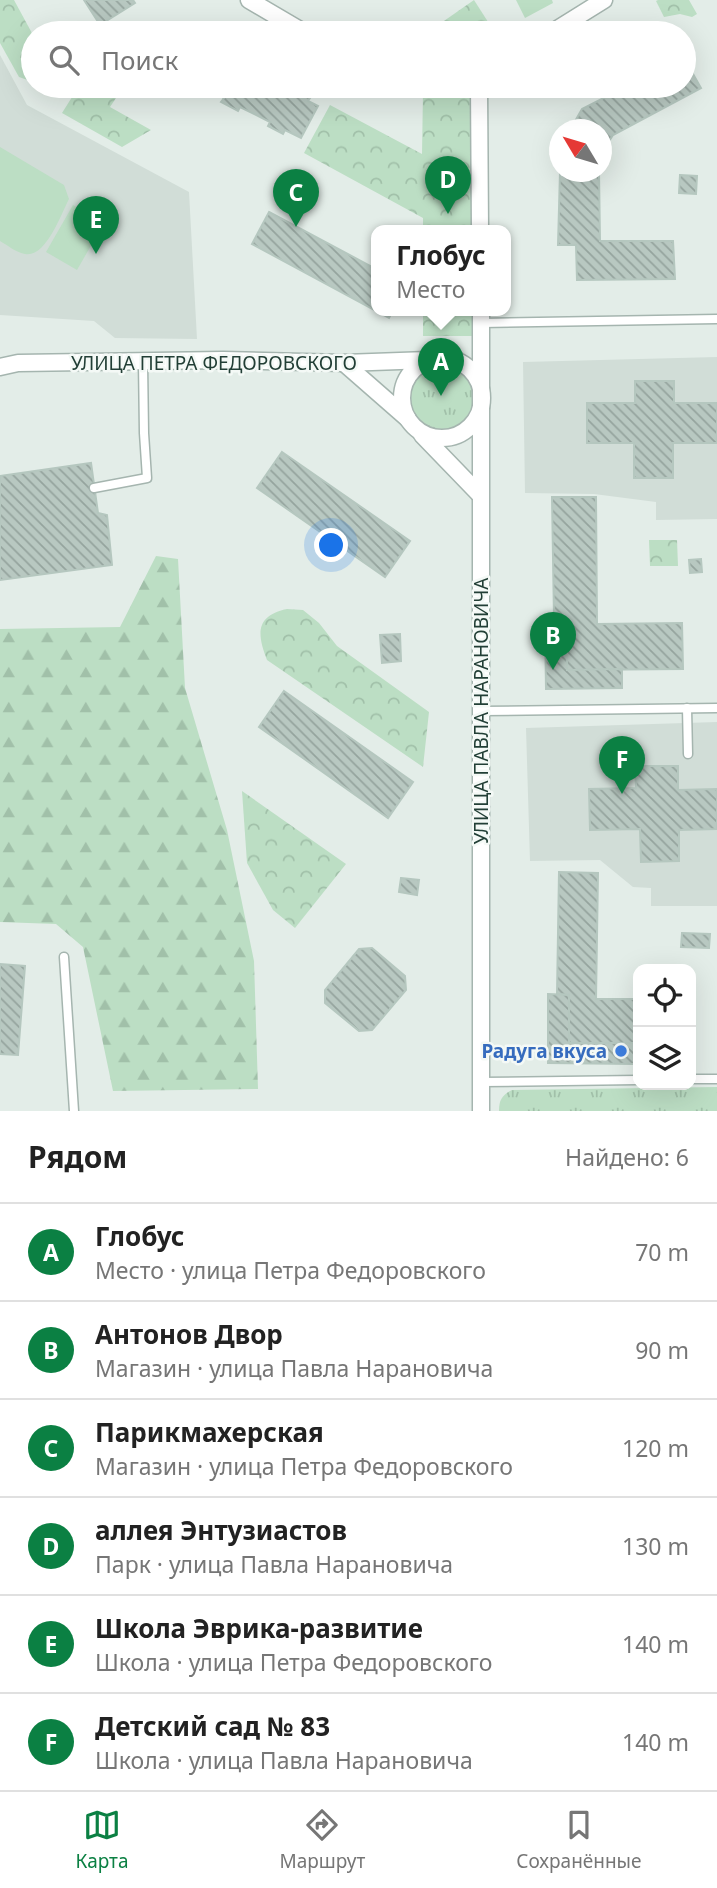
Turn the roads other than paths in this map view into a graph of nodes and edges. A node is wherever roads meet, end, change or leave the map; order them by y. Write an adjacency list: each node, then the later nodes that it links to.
1 (249, 0): 3 (street)
2 (594, 3): 4 (street)
3 (285, 21)
4 (568, 21)
5 (479, 98): 6 (street)
6 (480, 225)
7 (481, 317): 8 (lane); 13 (street, УЛИЦА ПАВЛА НАРАНОВИЧА)
8 (717, 319)
9 (428, 360): 10 (street); 12 (street, УЛИЦА ПЕТРА ФЕДОРОВСКОГО); 16 (street)
10 (456, 361): 13 (street); 15 (street)
11 (143, 362): 12 (street, УЛИЦА ПЕТРА ФЕДОРОВСКОГО); 14 (street, УЛИЦА ПЕТРА ФЕДОРОВСКОГО); 17 (lane)
12 (344, 363): 16 (street)
13 (481, 363): 15 (street, УЛИЦА ПАВЛА НАРАНОВИЧА)
14 (0, 367)
15 (482, 397): 16 (street); 18 (street, УЛИЦА ПАВЛА НАРАНОВИЧА)
16 (413, 425): 18 (street)
17 (94, 488)
18 (480, 495): 21 (street, УЛИЦА ПАВЛА НАРАНОВИЧА)
19 (687, 708): 20 (lane); 21 (lane); 22 (lane)
20 (717, 708)
21 (481, 711): 27 (street, УЛИЦА ПАВЛА НАРАНОВИЧА)
22 (688, 754)
23 (64, 957): 28 (lane)
24 (696, 1079): 25 (lane)
25 (717, 1079)
26 (633, 1080): 27 (lane)
27 (481, 1082): 29 (street, УЛИЦА ПАВЛА НАРАНОВИЧА)
28 (74, 1111)
29 (481, 1111)

